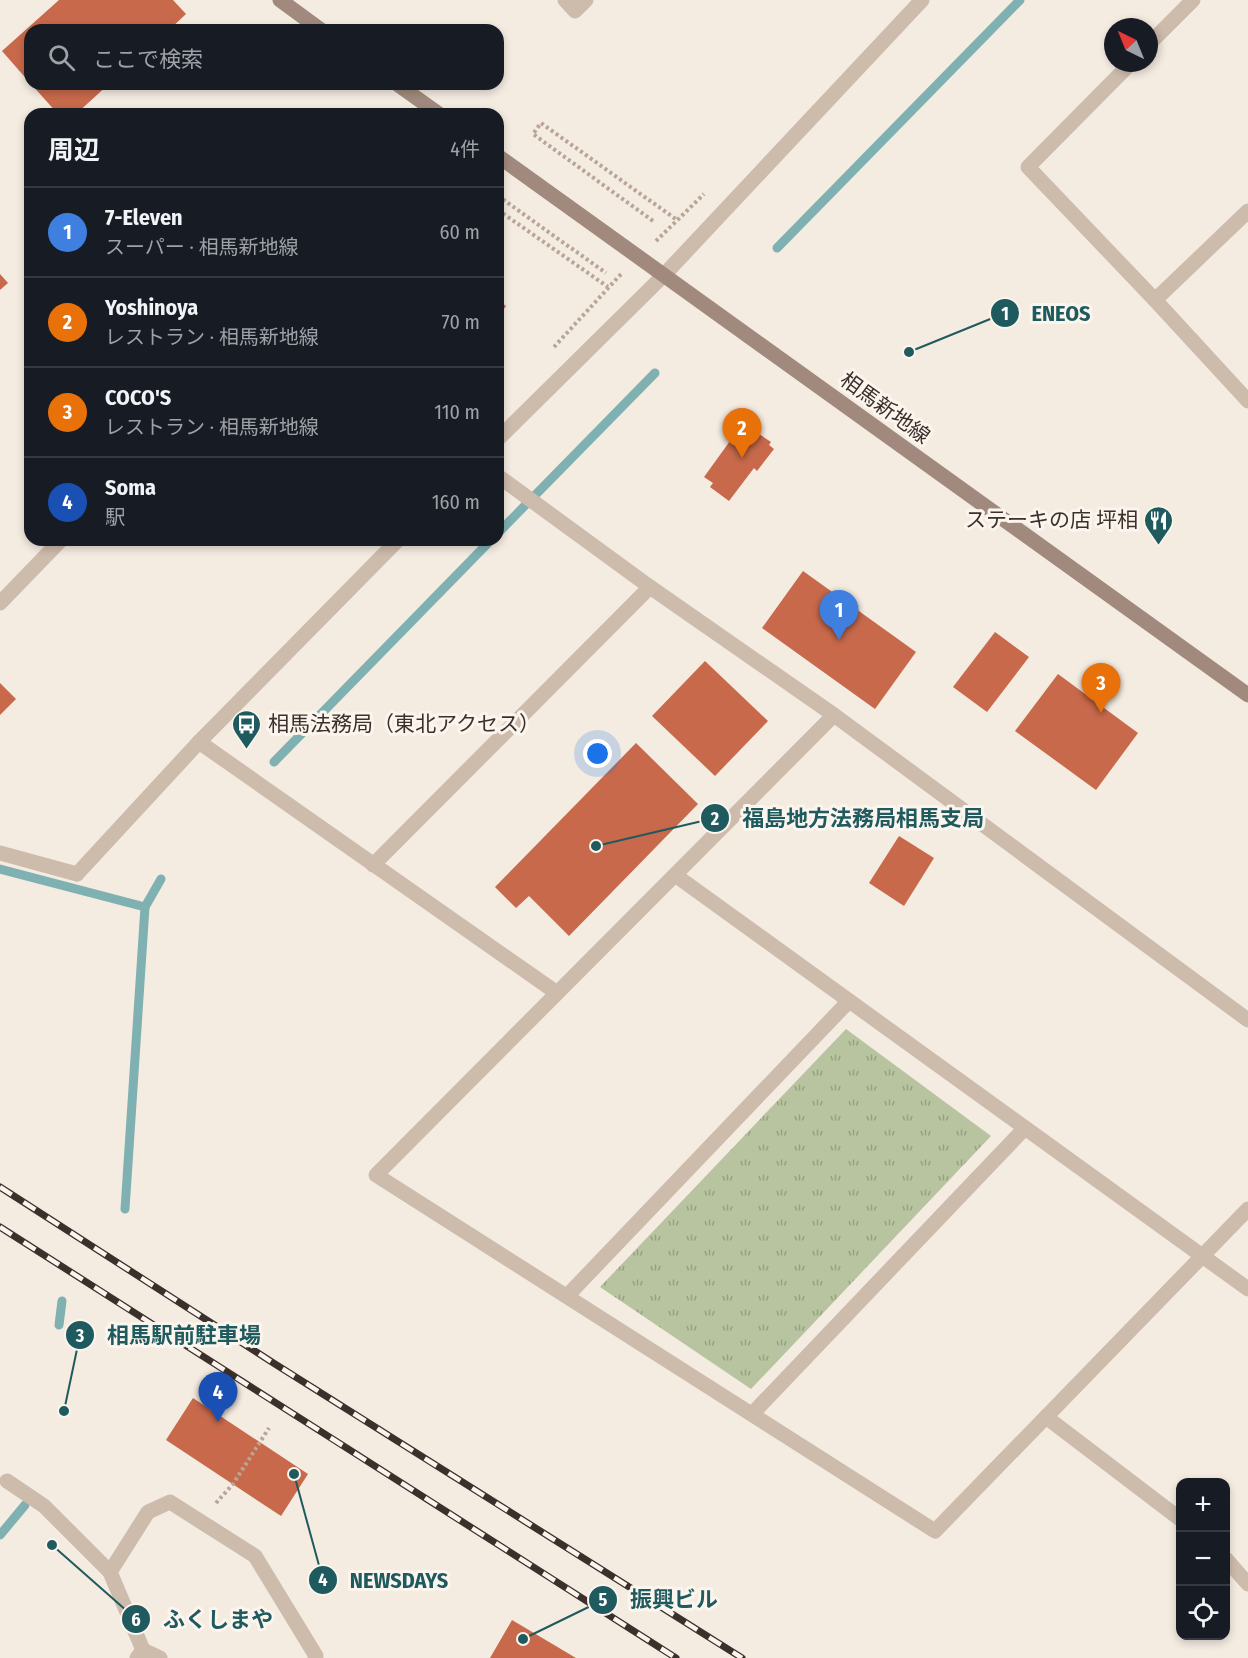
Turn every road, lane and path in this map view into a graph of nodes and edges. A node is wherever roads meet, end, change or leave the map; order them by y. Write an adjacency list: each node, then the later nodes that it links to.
1 (280, 0): 6 (main road)
2 (565, 0): 3 (street)
3 (586, 0)
4 (922, 0): 18 (street)
5 (1182, 4): 7 (street)
6 (313, 24)
7 (1158, 33)
8 (1122, 72): 19 (street)
9 (405, 90): 10 (main road)
10 (431, 108)
11 (504, 160): 18 (main road, 相馬新地線)
12 (504, 200): 17 (path)
13 (1248, 211): 19 (street)
14 (504, 214): 20 (path)
15 (677, 220): 16 (path)
16 (653, 221)
17 (606, 273)
18 (664, 275): 22 (street); 28 (main road, 相馬新地線)
19 (1155, 300): 21 (street)
20 (554, 347)
21 (1248, 400)
22 (504, 433)
23 (504, 481): 26 (street)
24 (55, 546): 27 (street)
25 (392, 546): 30 (street)
26 (650, 587): 29 (street); 32 (street)
27 (0, 603)
28 (1248, 695)
29 (834, 715): 33 (street); 36 (street)
30 (199, 742): 31 (street); 32 (street)
31 (0, 853)
32 (373, 865): 34 (street)
33 (675, 875): 34 (street); 35 (street)
34 (556, 993): 41 (street)
35 (849, 1001): 37 (street); 41 (street)
36 (1248, 1020)
37 (1025, 1128): 39 (street); 42 (street)
38 (1248, 1209): 39 (street)
39 (1203, 1256): 40 (street); 43 (street)
40 (1248, 1289)
41 (567, 1296): 42 (street)
42 (752, 1414): 43 (street)
43 (1046, 1417): 47 (street)
44 (270, 1428): 46 (path)
45 (2, 1483): 49 (street)
46 (233, 1484)
47 (1176, 1516)
48 (1230, 1564): 50 (street)
49 (110, 1572): 51 (street); 52 (street)
50 (1248, 1584)
51 (140, 1654): 53 (street)
52 (317, 1657)
53 (160, 1658)

